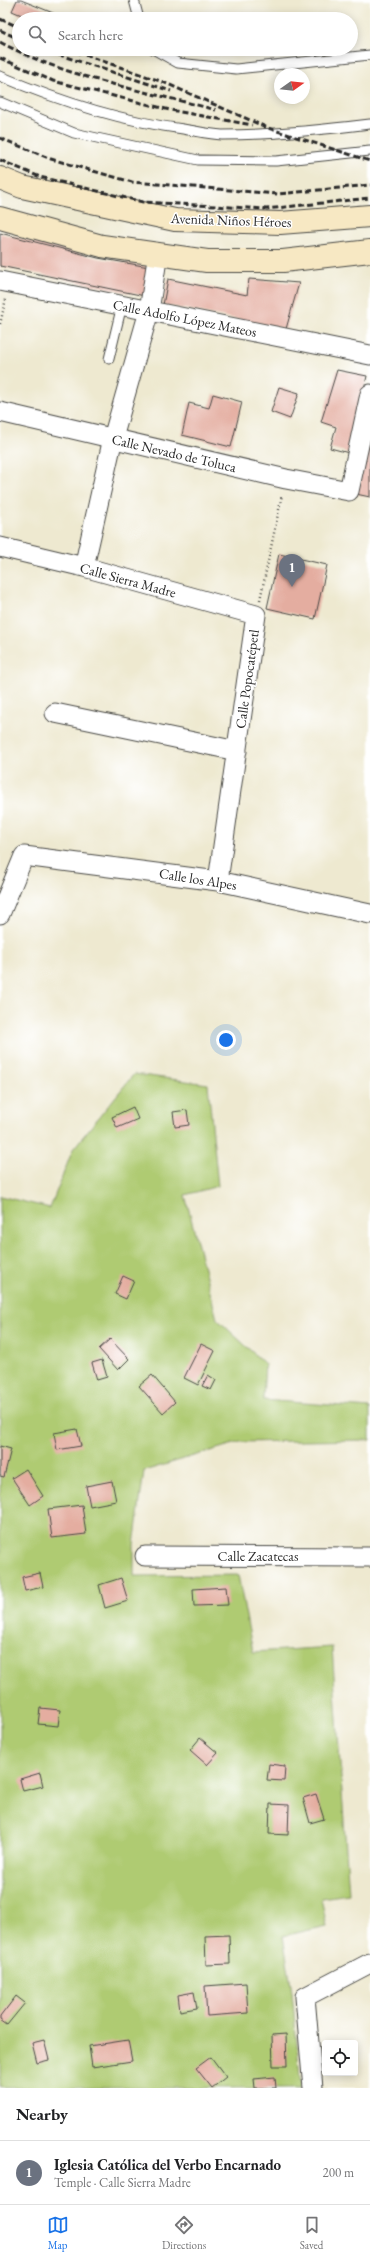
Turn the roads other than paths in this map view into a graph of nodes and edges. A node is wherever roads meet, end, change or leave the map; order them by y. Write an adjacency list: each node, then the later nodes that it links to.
1 (134, 1): 2 (lane)
2 (137, 12)
3 (370, 55): 4 (lane)
4 (166, 56)
5 (0, 76): 7 (lane)
6 (0, 102): 8 (lane)
7 (370, 124)
8 (370, 151)
9 (0, 178): 10 (main road, Avenida Niños Héroes)
10 (370, 216)
11 (0, 218): 13 (main road)
12 (370, 251): 13 (main road)
13 (158, 253): 16 (street)
14 (5, 282): 15 (street, Calle Adolfo López Mateos)
15 (122, 305): 16 (street, Calle Adolfo López Mateos); 18 (lane)
16 (149, 311): 17 (street, Calle Adolfo López Mateos); 21 (street)
17 (370, 355)
18 (110, 359)
19 (370, 394): 21 (street, Calle Nevado de Toluca)
20 (0, 412): 21 (street, Calle Nevado de Toluca)
21 (113, 438): 23 (street)
22 (0, 547): 23 (street, Calle Sierra Madre)
23 (84, 567): 24 (street, Calle Sierra Madre)
24 (256, 615): 26 (street, Calle Popocatépetl)
25 (55, 712): 26 (street)
26 (237, 751): 27 (street, Calle Popocatépetl)
27 (218, 881): 28 (street, Calle los Alpes); 29 (street, Calle los Alpes)
28 (0, 914)
29 (370, 914)
30 (146, 1556): 31 (street, Calle Zacatecas)
31 (370, 1557)
32 (370, 1963): 33 (street)
33 (314, 2088)

